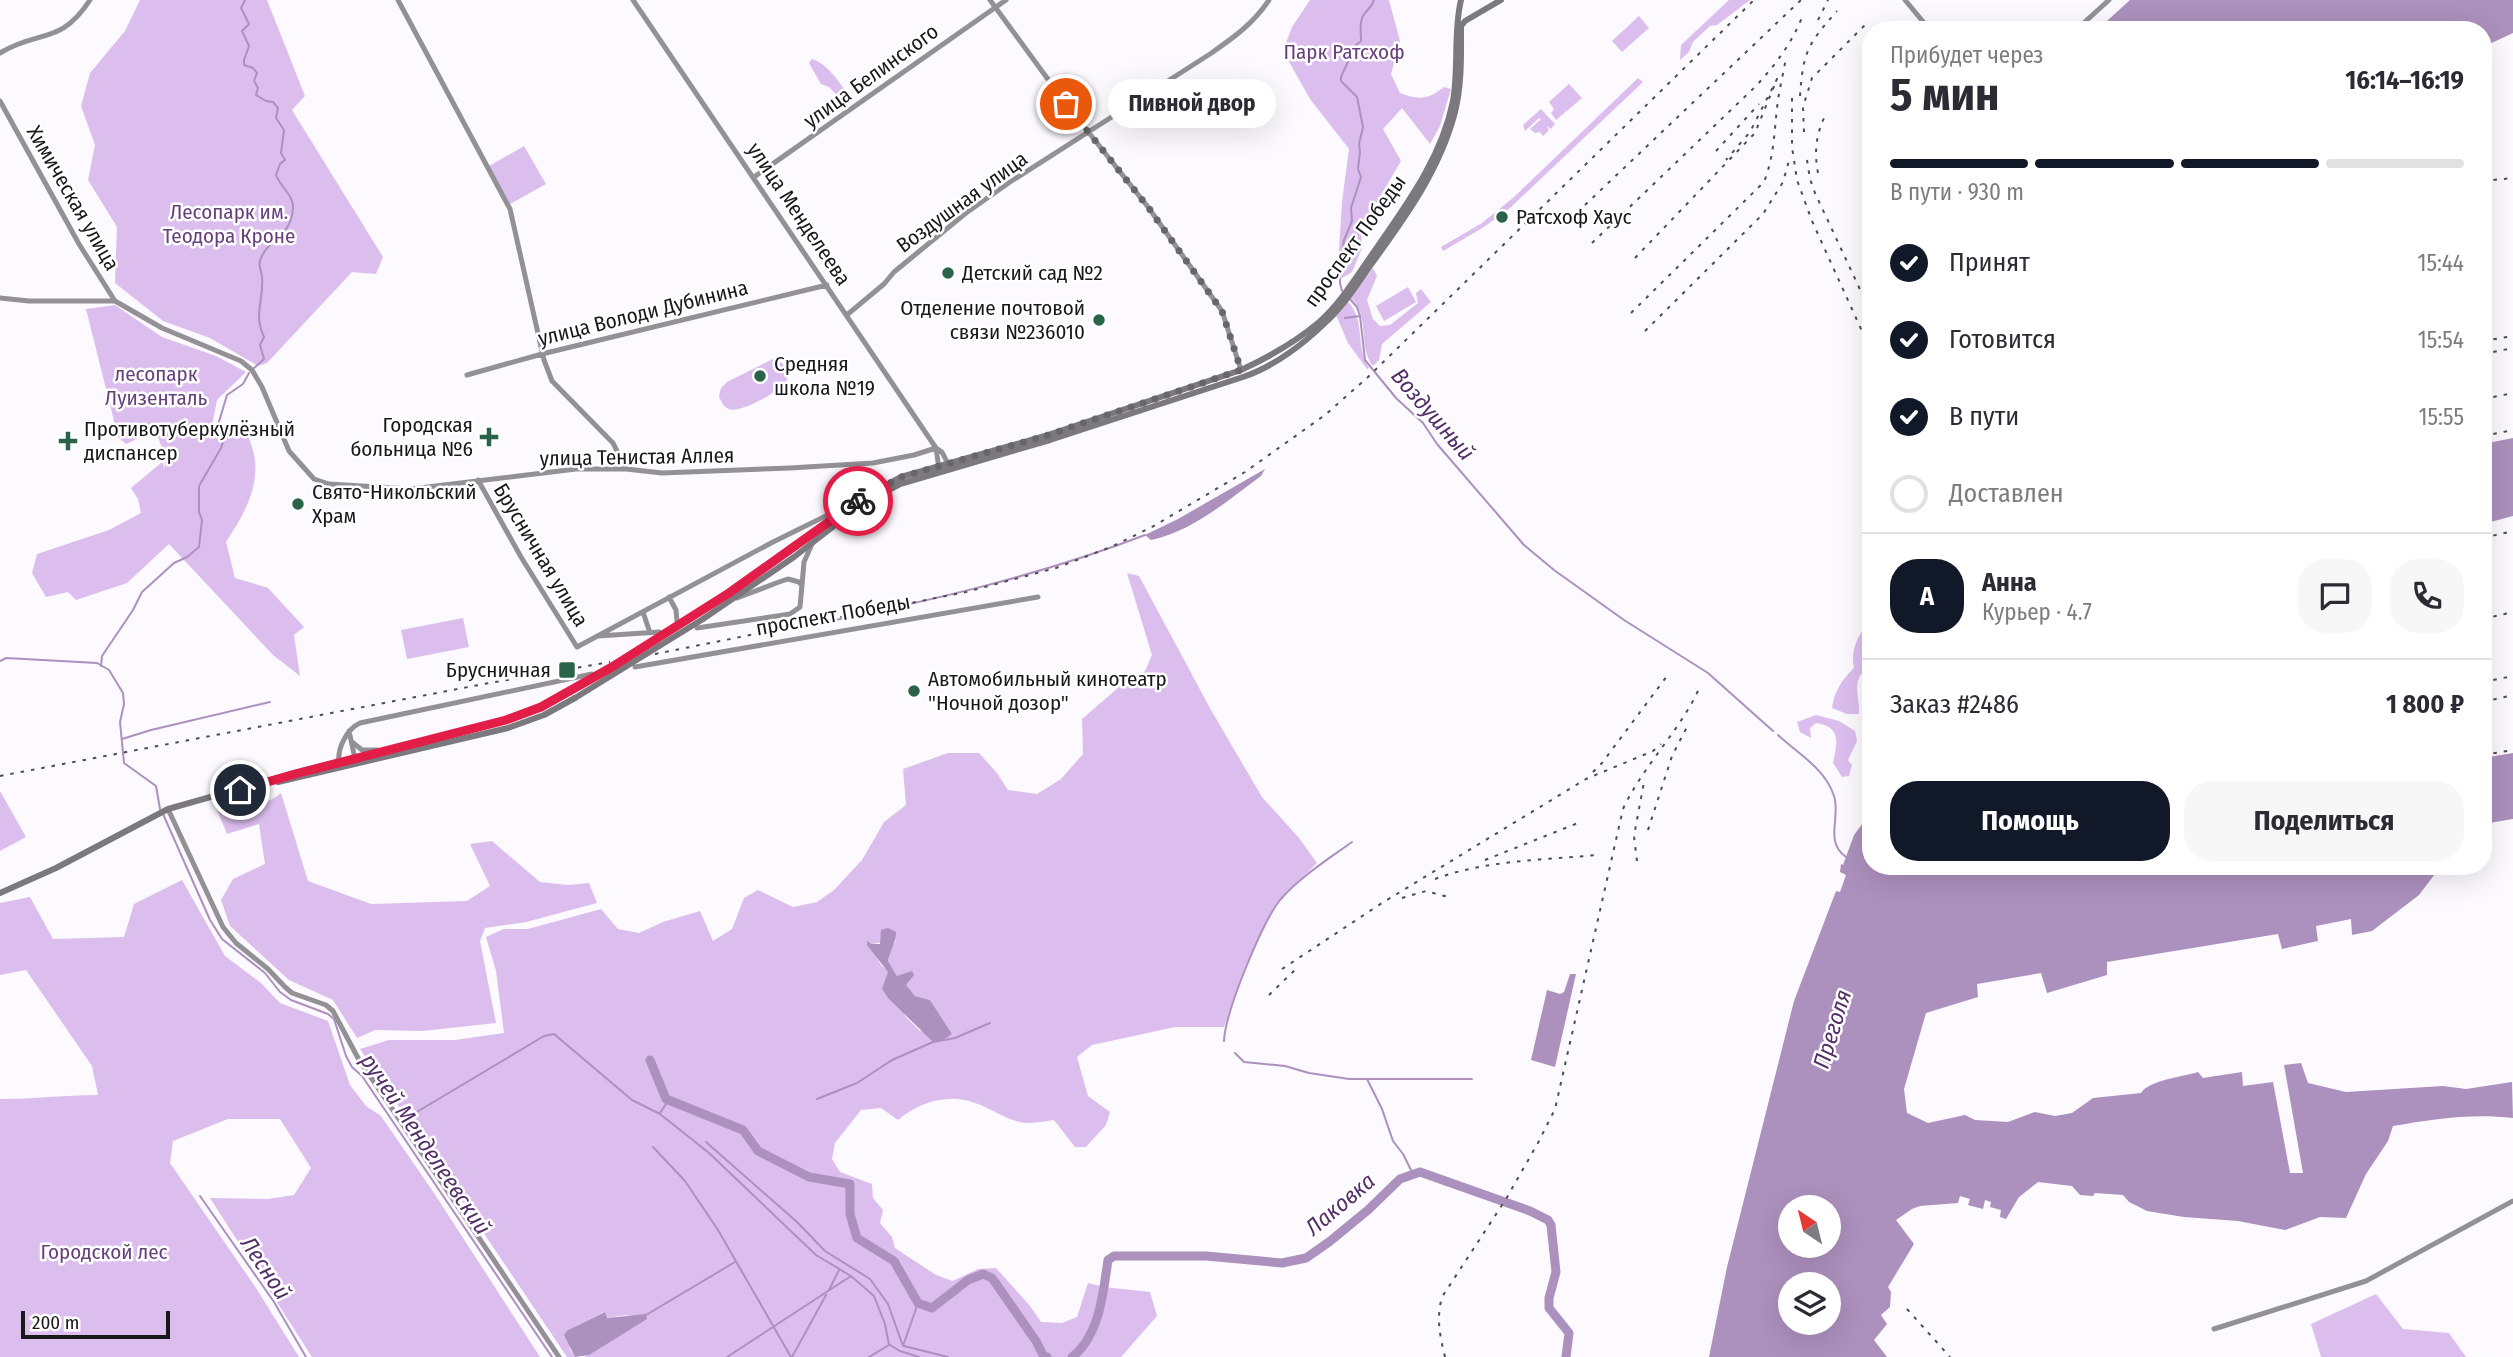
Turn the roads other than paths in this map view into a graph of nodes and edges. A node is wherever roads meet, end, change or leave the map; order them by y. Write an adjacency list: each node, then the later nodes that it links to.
1 (90, 0): 15 (street)
2 (398, 0): 24 (street)
3 (633, 0): 18 (street, улица Менделеева)
4 (990, 0): 11 (street)
5 (1006, 0): 11 (street, улица Белинского)
6 (1269, 0): 17 (street, Воздушная улица)
7 (1501, 0): 12 (main road)
8 (1905, 0): 13 (street)
9 (2109, 0): 14 (street)
10 (1460, 4): 12 (main road); 19 (main road, проспект Победы)
11 (996, 7): 17 (street); 18 (street, улица Белинского)
12 (1471, 18): 19 (main road, проспект Победы)
13 (1922, 21)
14 (2086, 21)
15 (0, 53)
16 (0, 101): 22 (street, Химическая улица)
17 (1089, 133): 23 (street, Воздушная улица); 25 (street)
18 (754, 177): 20 (street, улица Менделеева)
19 (1376, 254): 25 (main road, проспект Победы)
20 (827, 285): 23 (street, улица Менделеева); 24 (street, улица Володи Дубинина)
21 (0, 298): 22 (street, улица Тенистая Аллея)
22 (114, 301): 31 (street, улица Тенистая Аллея)
23 (848, 314): 27 (street, улица Менделеева)
24 (542, 354): 26 (street, улица Володи Дубинина); 30 (street)
25 (1242, 374): 28 (main road, проспект Победы)
26 (467, 375)
27 (936, 448): 28 (street, улица Менделеева); 29 (street, улица Менделеева); 30 (street, улица Тенистая Аллея)
28 (948, 465): 29 (main road, проспект Победы)
29 (939, 468): 32 (main road, проспект Победы); 34 (main road, проспект Победы)
30 (626, 469): 31 (street, улица Тенистая Аллея)
31 (478, 480): 45 (street, Брусничная улица)
32 (855, 502): 33 (street); 35 (main road, проспект Победы)
33 (787, 534): 35 (street); 37 (street)
34 (814, 542): 36 (street); 39 (main road, проспект Победы)
35 (790, 551): 50 (main road, проспект Победы, bridge)
36 (802, 586): 39 (street); 42 (street)
37 (669, 597): 40 (street); 41 (street)
38 (1038, 597): 46 (street, проспект Победы)
39 (733, 599): 51 (main road, проспект Победы, bridge)
40 (643, 612): 44 (street); 45 (street)
41 (677, 621)
42 (697, 628)
43 (659, 632): 44 (street)
44 (650, 633): 45 (street)
45 (598, 636)
46 (635, 667)
47 (592, 674): 48 (street)
48 (349, 731): 49 (street); 52 (street)
49 (352, 742): 50 (street); 51 (street)
50 (384, 751): 51 (main road, проспект Победы)
51 (355, 762): 52 (main road, проспект Победы); 53 (main road, проспект Победы)
52 (340, 763): 53 (main road, проспект Победы)
53 (268, 783): 54 (main road, проспект Победы)
54 (168, 809): 55 (main road, проспект Победы); 58 (street)
55 (0, 893)
56 (2513, 1201): 57 (street)
57 (2214, 1329)
58 (559, 1357)

